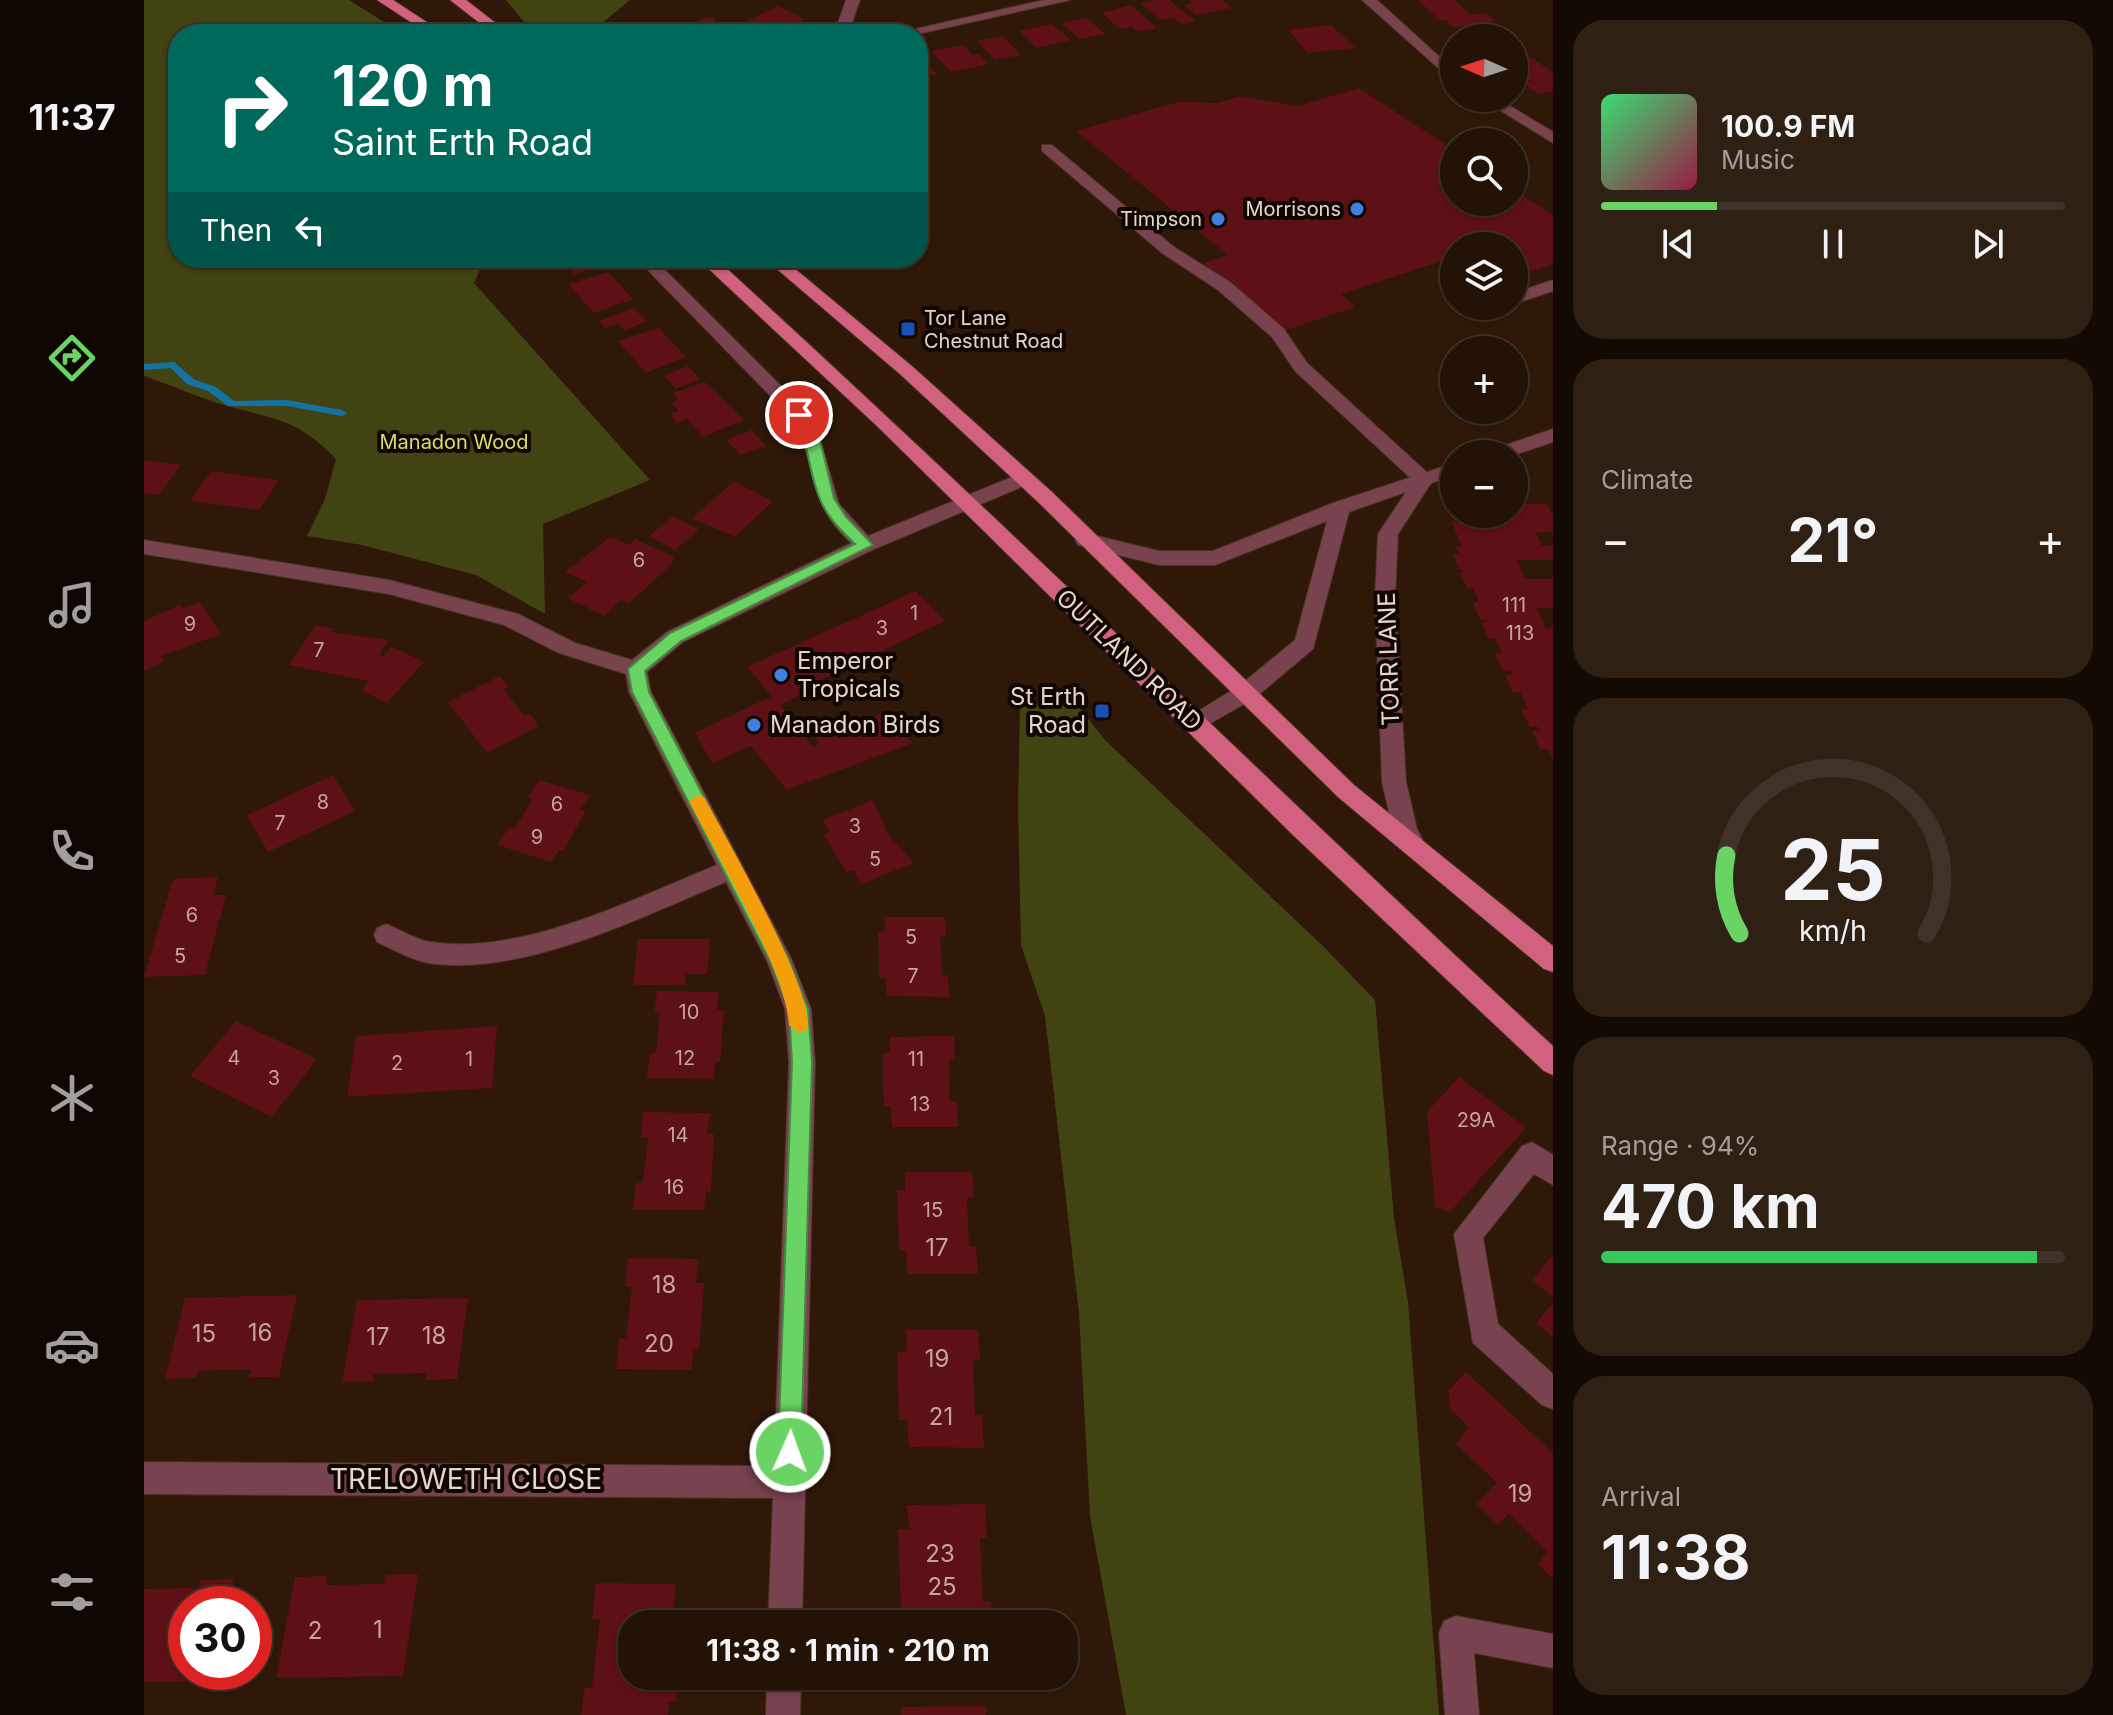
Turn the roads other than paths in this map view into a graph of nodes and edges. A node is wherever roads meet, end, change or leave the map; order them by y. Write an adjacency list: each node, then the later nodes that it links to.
1 (384, 0): 8 (main road)
2 (404, 0): 9 (main road)
3 (457, 0): 10 (main road)
4 (473, 0): 11 (main road)
5 (853, 0): 12 (street)
6 (1063, 0): 13 (street)
7 (1369, 0): 14 (street)
8 (422, 24)
9 (434, 24)
10 (489, 24)
11 (493, 24)
12 (845, 24)
13 (928, 28)
14 (1440, 65)
15 (1510, 112): 16 (street)
16 (1553, 138)
17 (1047, 148): 27 (street)
18 (654, 268): 31 (street)
19 (716, 268): 28 (main road, OUTLAND ROAD)
20 (784, 268): 26 (main road)
21 (1553, 285): 22 (street)
22 (1528, 294)
23 (1553, 435): 24 (street)
24 (1528, 444)
25 (1440, 474): 27 (street)
26 (1024, 479): 28 (street); 30 (main road)
27 (1424, 480): 29 (street); 36 (street, TORR LANE)
28 (966, 503): 31 (street); 35 (main road, OUTLAND ROAD)
29 (1340, 508): 30 (street); 34 (street)
30 (1085, 540): 34 (main road)
31 (865, 545): 33 (street)
32 (144, 547): 33 (street)
33 (636, 669): 37 (street)
34 (1247, 692): 35 (street); 36 (main road)
35 (1195, 724): 40 (main road, OUTLAND ROAD)
36 (1414, 846): 39 (main road)
37 (733, 869): 38 (street); 44 (street)
38 (386, 935)
39 (1553, 961)
40 (1553, 1063)
41 (1553, 1172): 42 (street)
42 (1553, 1394)
43 (144, 1478): 44 (street, TRELOWETH CLOSE)
44 (789, 1482): 45 (street)
45 (785, 1610)
46 (1553, 1651): 49 (street)
47 (784, 1690): 48 (street)
48 (783, 1715)
49 (1462, 1715)

